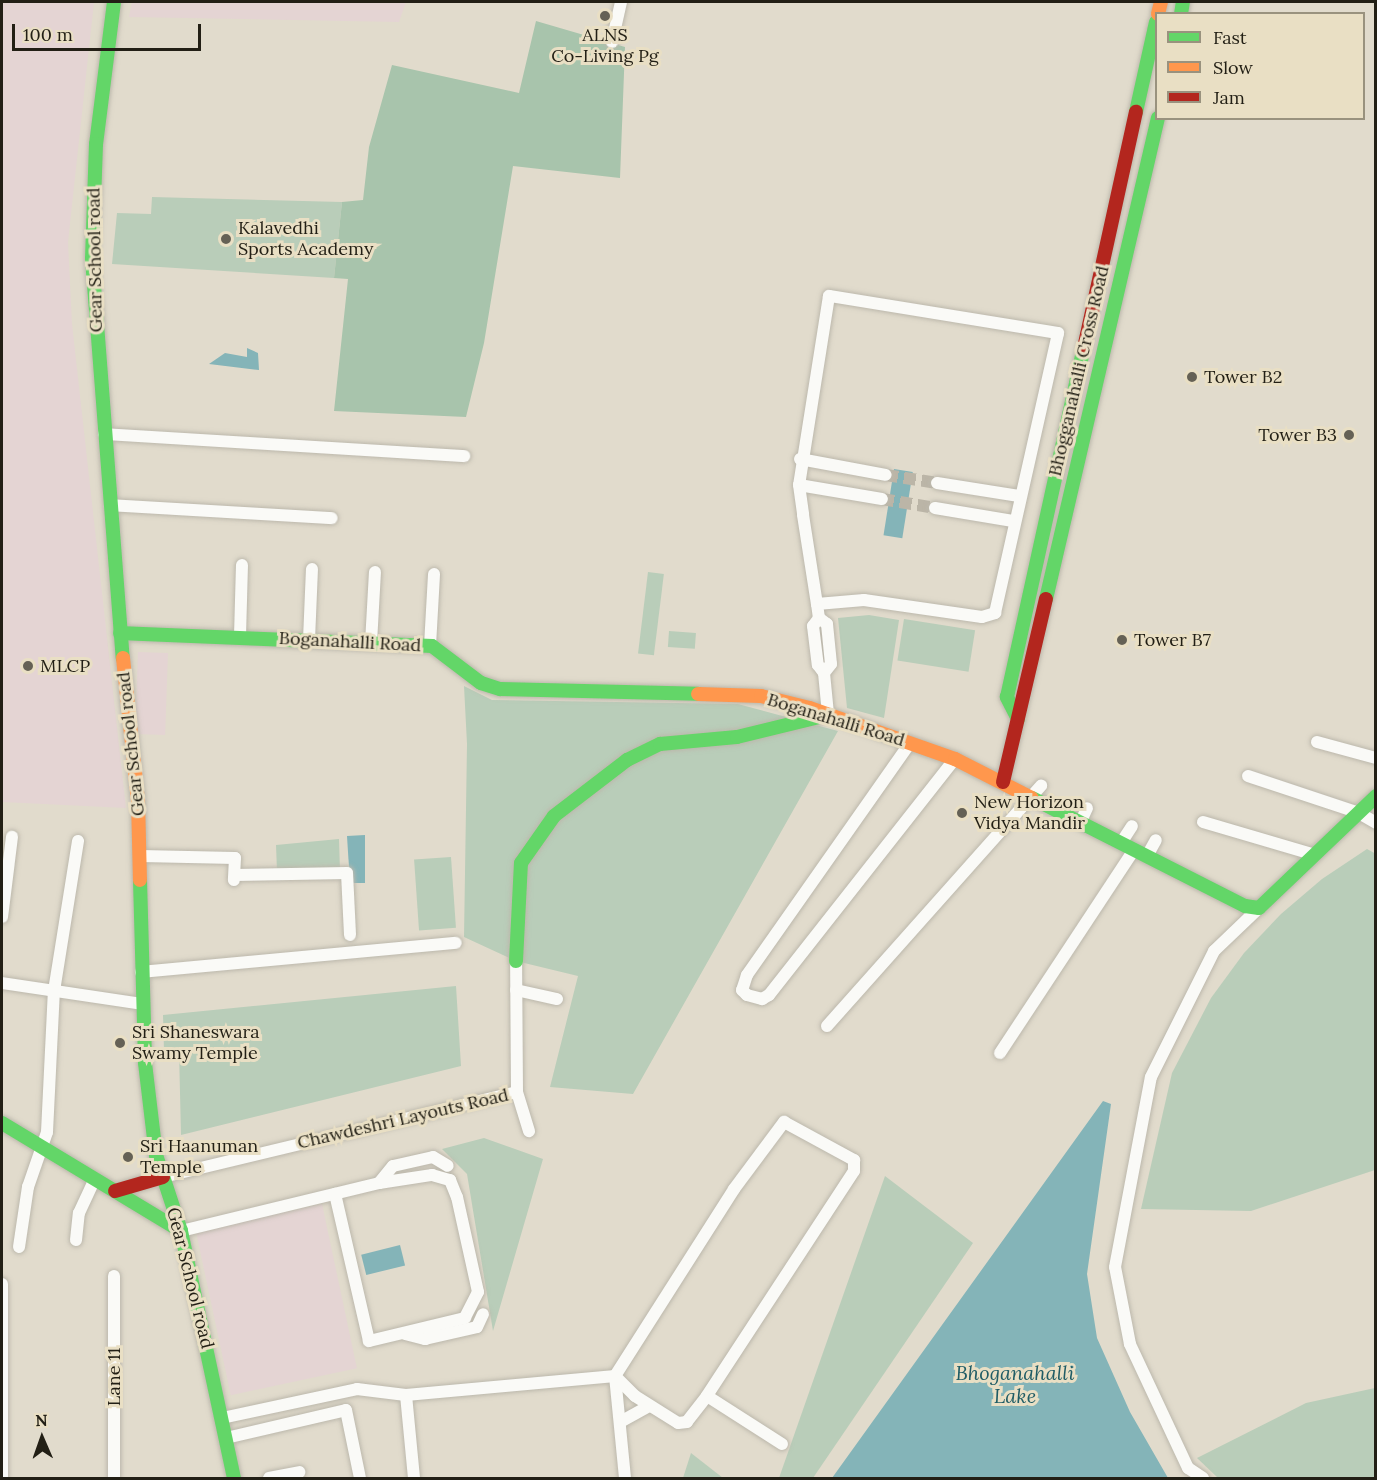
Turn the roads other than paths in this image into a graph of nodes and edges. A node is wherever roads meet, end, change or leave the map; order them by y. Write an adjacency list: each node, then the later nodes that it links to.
1 (114, 2): 8 (street, Gear School road)
2 (621, 2): 4 (street)
3 (1155, 27): 6 (street, Bhogganahalli Cross Road)
4 (612, 42)
5 (1158, 120): 7 (street, Bhogganahalli Cross Road)
6 (1114, 212): 7 (street); 31 (street, Bhogganahalli Cross Road)
7 (1137, 218): 31 (street, Bhogganahalli Cross Road)
8 (104, 434): 9 (street); 16 (street, Gear School road)
9 (464, 456)
10 (800, 459): 11 (street); 13 (street); 14 (street)
11 (886, 475)
12 (937, 483): 14 (street)
13 (799, 484): 15 (street); 24 (street)
14 (1019, 496): 19 (street)
15 (882, 499)
16 (110, 505): 18 (street); 25 (street, Gear School road)
17 (935, 508): 19 (street)
18 (332, 518)
19 (1013, 521): 24 (street)
20 (242, 565): 26 (street)
21 (312, 569): 27 (street)
22 (375, 572): 28 (street)
23 (434, 574): 29 (street)
24 (817, 604): 30 (street)
25 (120, 633): 26 (street, Boganahalli Road); 49 (street, Gear School road)
26 (240, 636): 27 (street, Boganahalli Road)
27 (309, 640): 28 (street, Boganahalli Road)
28 (371, 643): 29 (street, Boganahalli Road)
29 (430, 646): 30 (street, Boganahalli Road)
30 (828, 714): 33 (street, Boganahalli Road); 55 (street)
31 (1018, 719): 37 (street, Bhogganahalli Cross Road)
32 (1317, 742): 34 (street)
33 (910, 743): 35 (street, Boganahalli Road); 35 (street)
34 (1376, 758)
35 (955, 759): 37 (street, Boganahalli Road)
36 (1248, 776): 40 (street)
37 (1003, 782): 38 (street, Boganahalli Road)
38 (1037, 791): 47 (street, Boganahalli Road); 62 (street)
39 (1376, 796): 40 (street)
40 (1359, 813): 42 (street); 48 (street)
41 (1203, 822): 48 (street)
42 (1376, 823)
43 (1132, 826): 47 (street)
44 (12, 837): 52 (street)
45 (1156, 840): 50 (street)
46 (78, 841): 59 (street)
47 (1127, 846): 50 (street, Boganahalli Road); 63 (street)
48 (1315, 855): 51 (street)
49 (141, 856): 53 (street); 56 (street, Gear School road)
50 (1147, 856): 51 (street, Boganahalli Road)
51 (1259, 908): 97 (street)
52 (2, 917)
53 (350, 934)
54 (456, 943): 56 (street)
55 (516, 961): 58 (street, Chawdeshri Layouts Road)
56 (141, 972): 61 (street, Gear School road)
57 (2, 983): 59 (street)
58 (516, 990): 60 (street); 64 (street, Chawdeshri Layouts Road)
59 (54, 991): 61 (street); 67 (street)
60 (557, 999)
61 (142, 1004): 69 (street, Gear School road)
62 (827, 1026)
63 (1000, 1053)
64 (517, 1092): 66 (street); 69 (street, Chawdeshri Layouts Road)
65 (2, 1123): 67 (street)
66 (529, 1131)
67 (40, 1144): 70 (street); 76 (street)
68 (448, 1166): 71 (street)
69 (163, 1177): 72 (street); 74 (street, Gear School road)
70 (94, 1179): 72 (street); 75 (street)
71 (379, 1183): 73 (street); 80 (street)
72 (116, 1191): 74 (street)
73 (335, 1194): 74 (street); 80 (street)
74 (182, 1231): 85 (street, Gear School road)
75 (76, 1240)
76 (19, 1247)
77 (114, 1276): 91 (street, Lane 11)
78 (2, 1284): 90 (street)
79 (483, 1314): 80 (street)
80 (400, 1334)
81 (615, 1376): 82 (street); 83 (street); 84 (street); 86 (street)
82 (406, 1395): 85 (street); 95 (street)
83 (707, 1396): 84 (street); 88 (street)
84 (649, 1406): 86 (street)
85 (222, 1418): 87 (street, Gear School road)
86 (622, 1421): 96 (street)
87 (226, 1438): 92 (street, Gear School road); 94 (street)
88 (782, 1444)
89 (299, 1472): 93 (street)
90 (2, 1479)
91 (114, 1479)
92 (234, 1479)
93 (269, 1479)
94 (360, 1479)
95 (414, 1479)
96 (625, 1479)
97 (1203, 1479)

